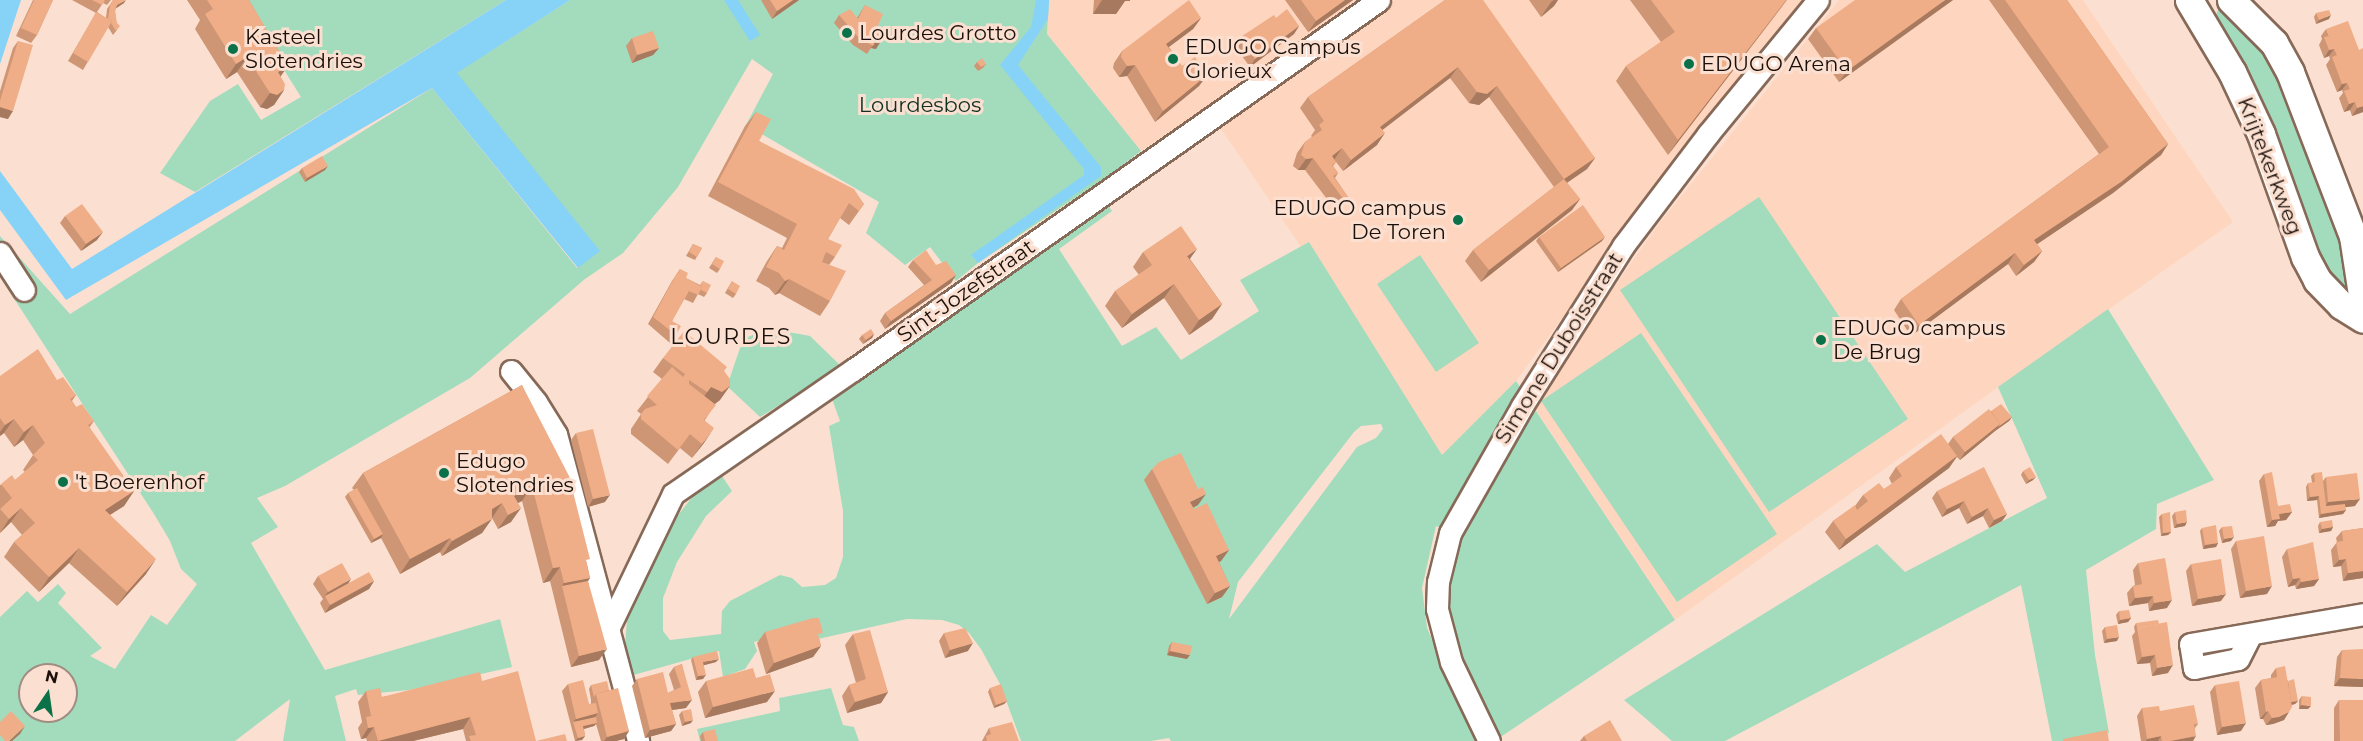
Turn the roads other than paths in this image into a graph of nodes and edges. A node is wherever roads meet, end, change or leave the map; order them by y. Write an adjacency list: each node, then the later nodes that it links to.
1 (1379, 0): 11 (street, Sint-Jozefstraat)
2 (1818, 0): 14 (street, Simone Duboisstraat)
3 (2231, 0): 7 (street)
4 (2199, 5): 8 (street, Krijtekerkweg)
5 (0, 253): 6 (street)
6 (24, 290)
7 (2363, 301)
8 (2363, 320)
9 (511, 371): 11 (street)
10 (2363, 614): 12 (street)
11 (608, 628): 13 (street)
12 (2251, 634)
13 (638, 741)
14 (1488, 741)

